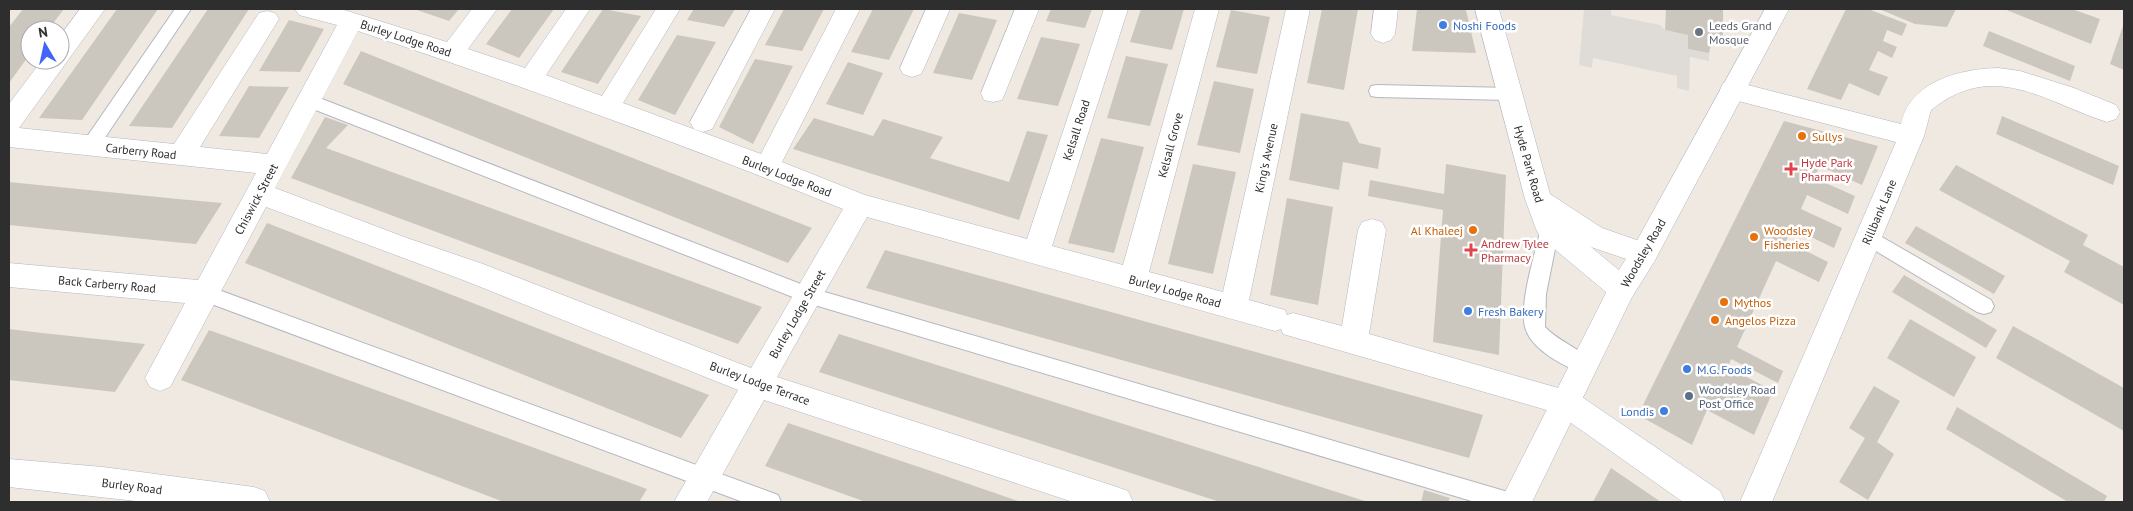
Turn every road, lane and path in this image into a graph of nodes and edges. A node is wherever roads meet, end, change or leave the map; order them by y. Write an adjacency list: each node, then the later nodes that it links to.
1 (93, 9): 20 (street)
2 (183, 9): 36 (lane)
3 (307, 9): 18 (street, Burley Lodge Road)
4 (485, 9): 21 (street)
5 (578, 9): 24 (street)
6 (668, 9): 30 (street)
7 (763, 9): 32 (street)
8 (848, 9): 39 (street)
9 (938, 9): 22 (street)
10 (1027, 9): 27 (street)
11 (1116, 9): 46 (street, Kelsall Road)
12 (1207, 9): 49 (street, Kelsall Grove)
13 (1298, 9): 53 (street, King's Avenue)
14 (1386, 9): 19 (street)
15 (1487, 9): 28 (street, Hyde Park Road)
16 (1777, 9): 25 (street, Woodsley Road)
17 (267, 19): 37 (street)
18 (352, 20): 21 (street, Burley Lodge Road); 29 (street, Chiswick Street)
19 (1383, 34)
20 (70, 40)
21 (452, 52): 24 (street, Burley Lodge Road)
22 (912, 68)
23 (48, 70): 33 (street)
24 (530, 79): 30 (street, Burley Lodge Road)
25 (1732, 90): 34 (street); 47 (street, Woodsley Road)
26 (1377, 91): 28 (lane)
27 (993, 93)
28 (1510, 94): 41 (street, Hyde Park Road)
29 (309, 100): 38 (street, Chiswick Street); 52 (lane)
30 (607, 108): 39 (street, Burley Lodge Road)
31 (2107, 112): 34 (street, Rillbank Lane)
32 (703, 122)
33 (9, 123)
34 (1911, 136): 45 (street, Rillbank Lane)
35 (9, 137): 36 (street, Carberry Road)
36 (90, 146): 37 (street, Carberry Road)
37 (180, 155): 38 (street, Carberry Road)
38 (274, 165): 40 (street, Chiswick Street)
39 (767, 167): 42 (street, Burley Lodge Road)
40 (259, 193): 51 (street, Chiswick Street); 58 (street, Burley Lodge Terrace)
41 (1538, 199): 43 (street, Hyde Park Road); 47 (street)
42 (860, 204): 46 (street, Burley Lodge Road); 52 (street, Burley Lodge Street)
43 (1550, 229): 50 (street, Hyde Park Road); 56 (lane)
44 (1372, 230): 55 (street)
45 (1868, 237): 54 (lane); 68 (street, Rillbank Lane)
46 (1036, 252): 49 (street, Burley Lodge Road)
47 (1644, 254): 50 (street, Woodsley Road)
48 (9, 275): 51 (street, Back Carberry Road)
49 (1132, 280): 53 (street, Burley Lodge Road)
50 (1622, 289): 56 (street, Woodsley Road)
51 (205, 293): 57 (street, Chiswick Street); 61 (lane)
52 (808, 295): 58 (street, Burley Lodge Street); 65 (lane)
53 (1234, 306): 55 (street, Burley Lodge Road)
54 (1984, 306)
55 (1353, 343): 59 (street, Burley Lodge Road)
56 (1584, 365): 59 (street, Woodsley Road)
57 (160, 378)
58 (757, 384): 61 (street, Burley Lodge Street); 64 (street, Burley Lodge Terrace)
59 (1565, 402): 66 (street, Woodsley Road); 67 (street, Burley Lodge Road)
60 (9, 473): 62 (street, Burley Road)
61 (696, 490): 63 (lane)
62 (254, 502)
63 (770, 502)
64 (1118, 502)
65 (1508, 502)
66 (1516, 502)
67 (1709, 502)
68 (1756, 502)

